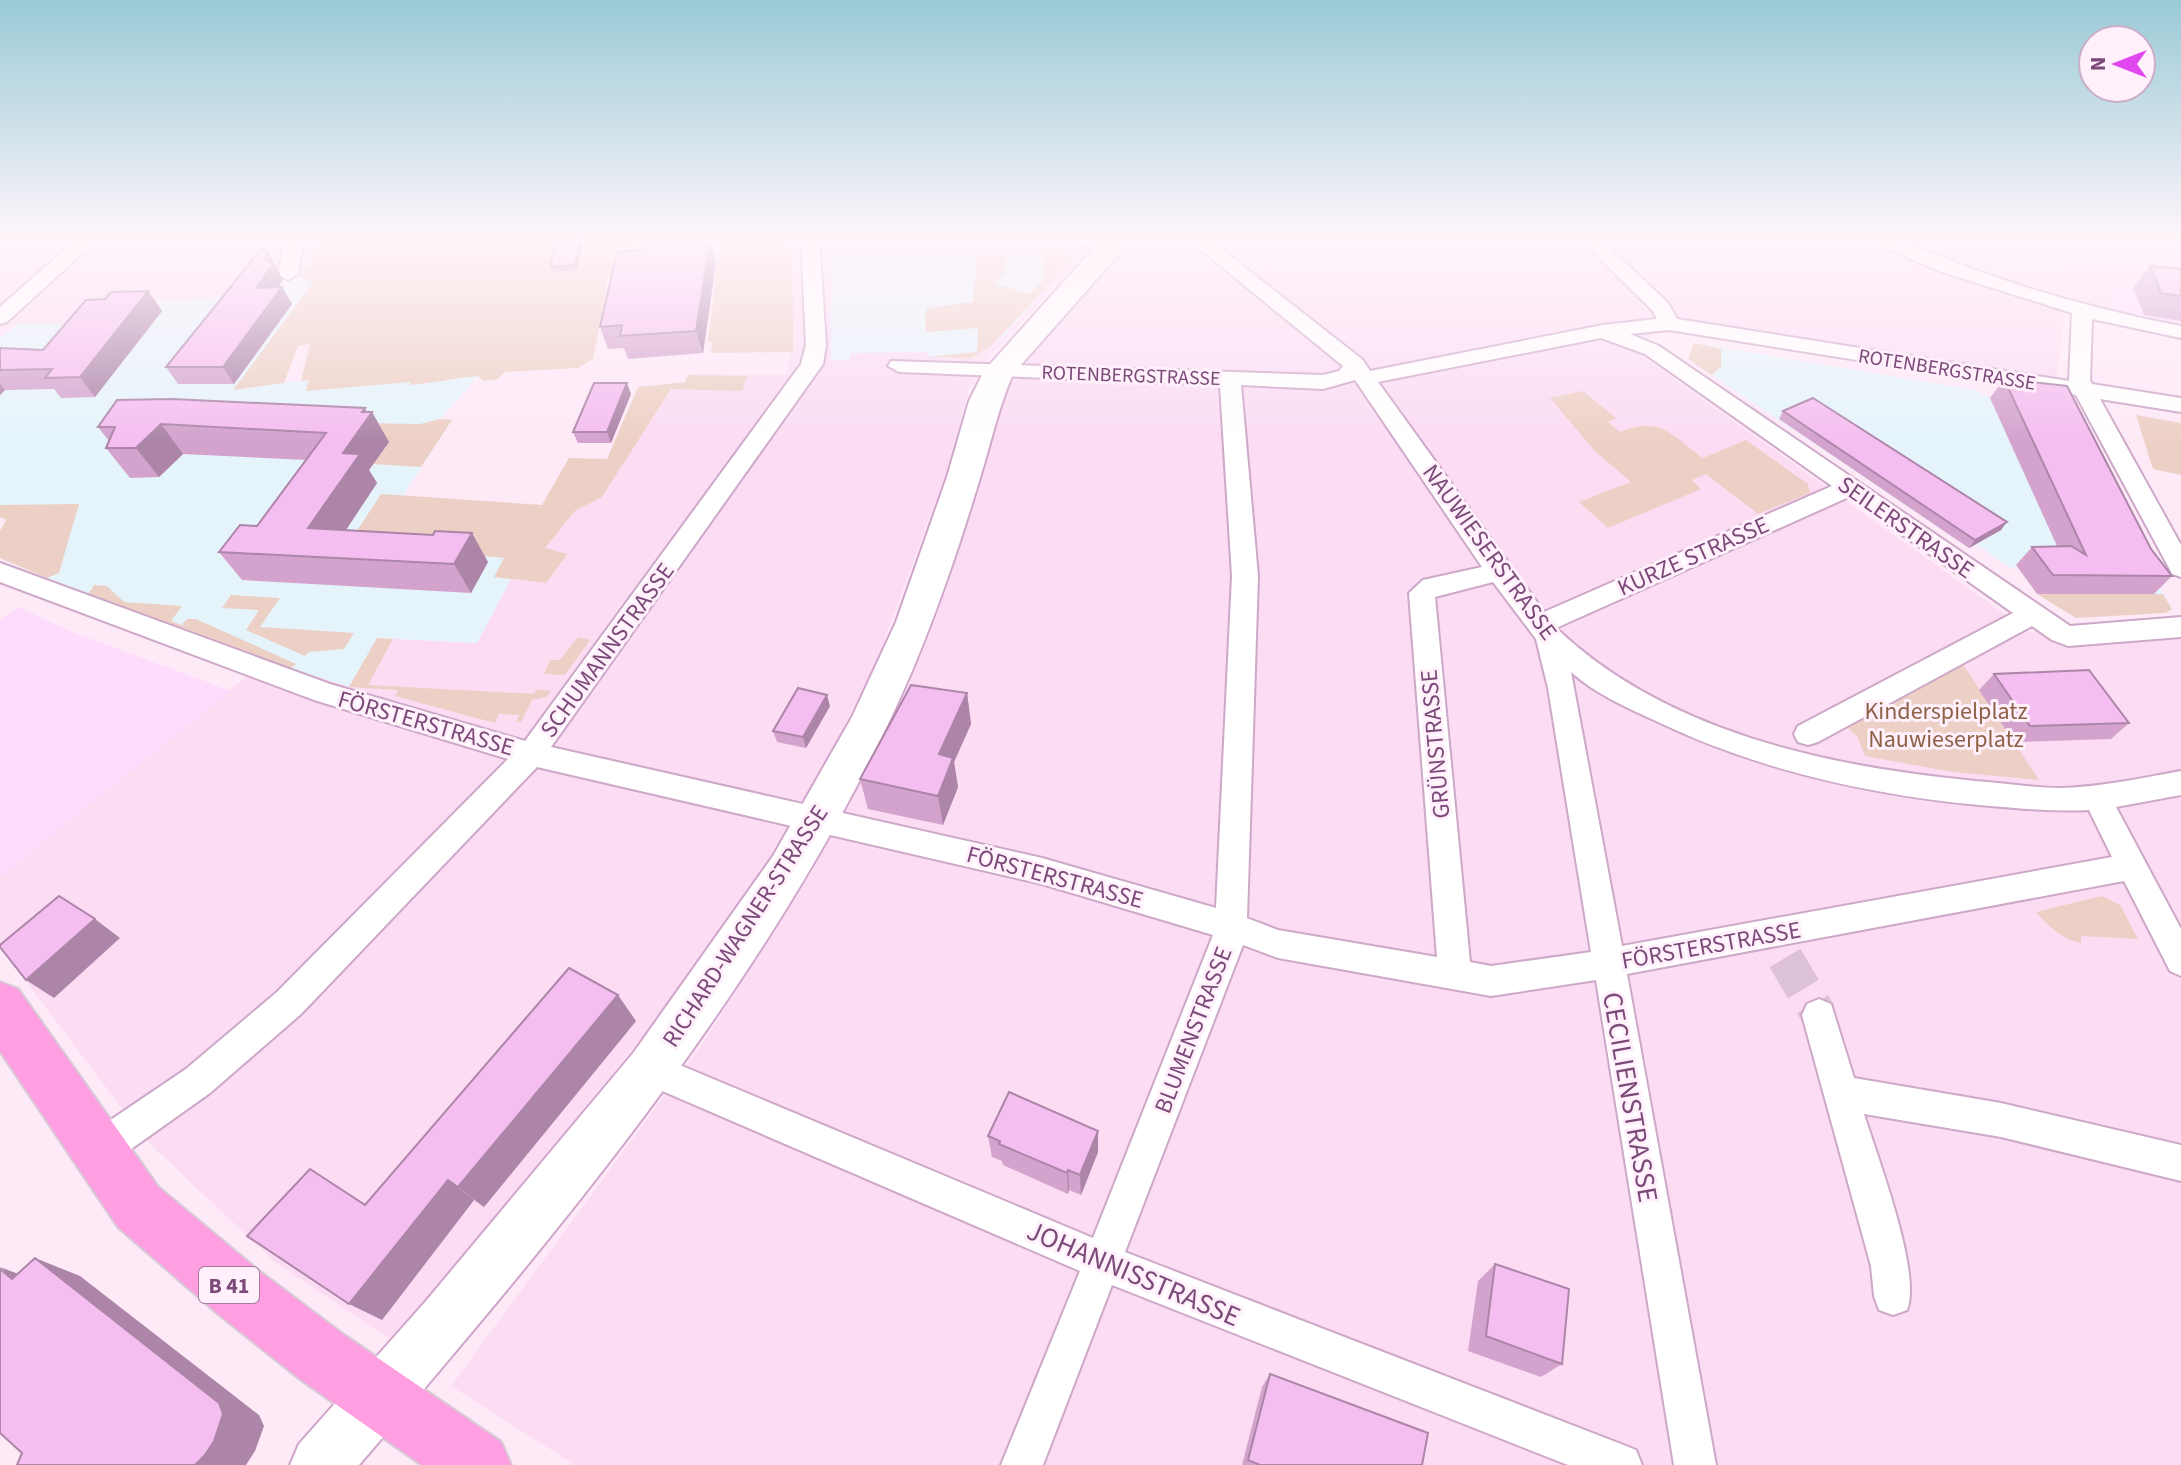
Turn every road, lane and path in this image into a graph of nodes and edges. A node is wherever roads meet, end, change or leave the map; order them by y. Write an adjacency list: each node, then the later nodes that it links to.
1 (814, 305): 25 (street, SCHUMANNSTRASSE)
2 (1057, 305): 12 (main road, RICHARD-WAGNER-STRASSE)
3 (1279, 305): 13 (street, NAUWIESERSTRASSE)
4 (1659, 305): 7 (street)
5 (2058, 305): 6 (street)
6 (2082, 313): 9 (street); 15 (street)
7 (1669, 324): 8 (street, ROTENBERGSTRASSE); 10 (street); 15 (street, ROTENBERGSTRASSE)
8 (1603, 331): 10 (street); 13 (street, ROTENBERGSTRASSE)
9 (2181, 332)
10 (1652, 350): 17 (street, SEILERSTRASSE)
11 (899, 366): 12 (street, ROTENBERGSTRASSE)
12 (999, 371): 14 (street, ROTENBERGSTRASSE); 28 (main road, RICHARD-WAGNER-STRASSE)
13 (1360, 371): 14 (street, ROTENBERGSTRASSE); 20 (street, NAUWIESERSTRASSE)
14 (1230, 379): 30 (street, BLUMENSTRASSE)
15 (2084, 390): 16 (street, ROTENBERGSTRASSE); 18 (street)
16 (2181, 405)
17 (1849, 488): 21 (street, SEILERSTRASSE); 23 (street, KURZE STRASSE)
18 (2181, 568)
19 (0, 572): 25 (street, FÖRSTERSTRASSE)
20 (1499, 572): 23 (street, NAUWIESERSTRASSE); 33 (street, GRÜNSTRASSE)
21 (2032, 614): 22 (street, SEILERSTRASSE); 24 (street)
22 (2181, 627)
23 (1543, 631): 27 (street, NAUWIESERSTRASSE); 32 (street, CECILIENSTRASSE)
24 (1808, 734)
25 (531, 754): 28 (street, FÖRSTERSTRASSE); 38 (street, SCHUMANNSTRASSE)
26 (2181, 783): 27 (street, NAUWIESERSTRASSE)
27 (2097, 798): 29 (street)
28 (818, 818): 30 (street, FÖRSTERSTRASSE); 36 (main road, RICHARD-WAGNER-STRASSE)
29 (2132, 867): 31 (street); 32 (street, FÖRSTERSTRASSE)
30 (1231, 926): 33 (street, FÖRSTERSTRASSE); 40 (street, BLUMENSTRASSE)
31 (2181, 961)
32 (1607, 964): 33 (street, FÖRSTERSTRASSE); 47 (street, CECILIENSTRASSE)
33 (1455, 976)
34 (0, 1006): 38 (main road, B 41)
35 (1819, 1015): 37 (street)
36 (651, 1069): 40 (street, JOHANNISSTRASSE); 42 (main road, RICHARD-WAGNER-STRASSE)
37 (1842, 1093): 39 (street); 41 (street)
38 (97, 1151): 42 (main road, B 41)
39 (2181, 1163)
40 (1102, 1261): 45 (street, BLUMENSTRASSE); 46 (street, JOHANNISSTRASSE)
41 (1893, 1296)
42 (379, 1399): 43 (main road, RICHARD-WAGNER-STRASSE); 44 (main road, B 41)
43 (320, 1465)
44 (478, 1465)
45 (1022, 1465)
46 (1621, 1465)
47 (1695, 1465)

